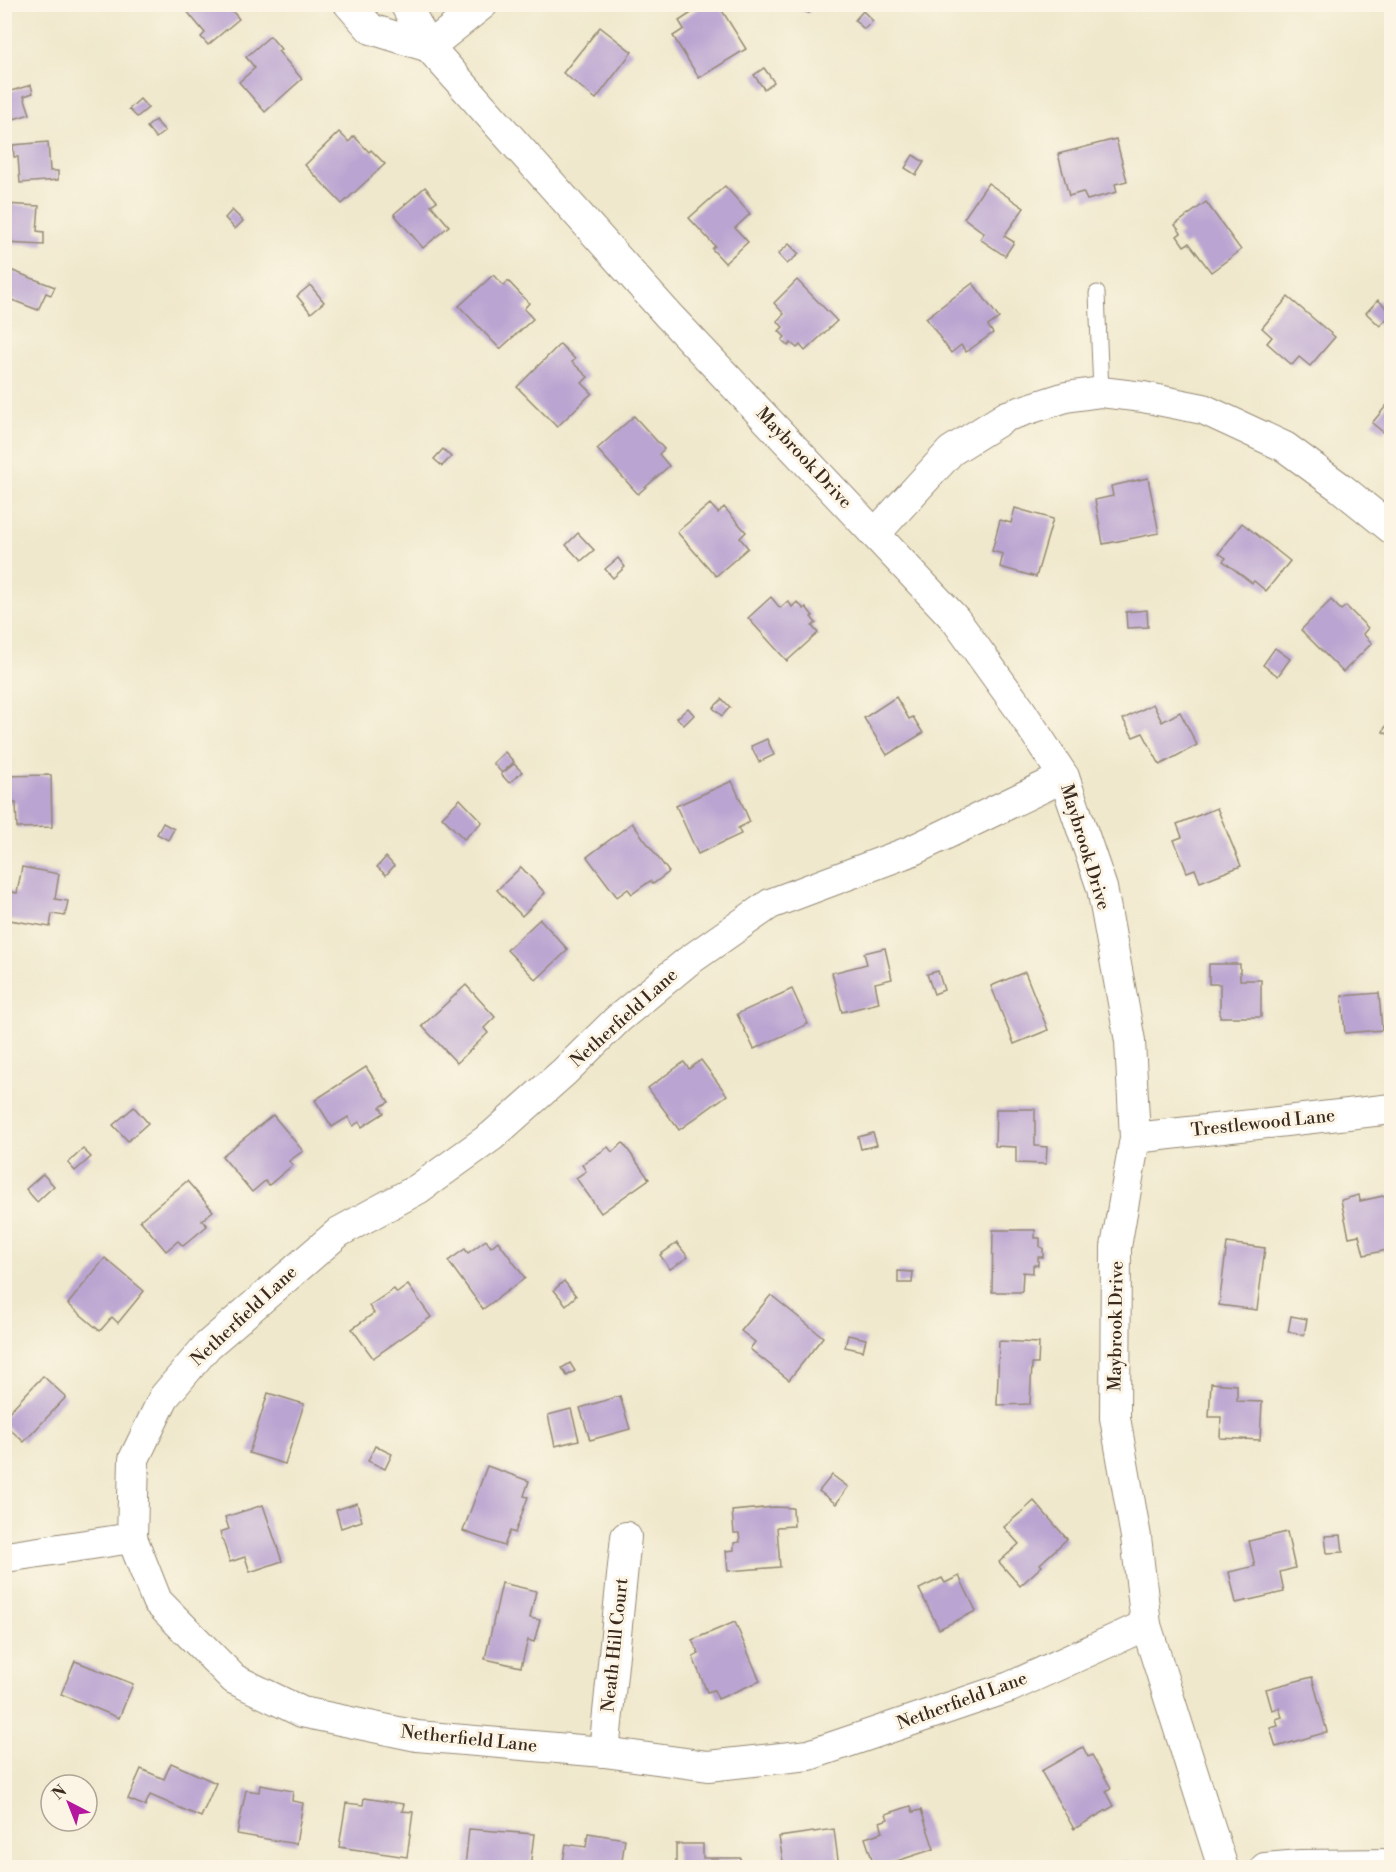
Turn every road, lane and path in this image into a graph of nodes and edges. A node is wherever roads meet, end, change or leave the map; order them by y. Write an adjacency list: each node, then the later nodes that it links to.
1 (349, 4): 4 (street)
2 (405, 4): 4 (street, Maybrook Drive)
3 (483, 4): 4 (street)
4 (429, 47): 8 (street, Maybrook Drive)
5 (1097, 293): 6 (lane)
6 (1101, 392): 7 (street); 8 (street)
7 (1392, 529)
8 (875, 534): 9 (street, Maybrook Drive)
9 (1064, 777): 11 (street, Maybrook Drive); 13 (street, Netherfield Lane)
10 (1392, 1109): 11 (street, Trestlewood Lane)
11 (1135, 1138): 15 (street, Maybrook Drive)
12 (626, 1537): 16 (street, Neath Hill Court)
13 (132, 1538): 14 (street); 16 (street, Netherfield Lane)
14 (6, 1557)
15 (1146, 1625): 16 (street, Netherfield Lane); 18 (street, Maybrook Drive)
16 (604, 1752)
17 (1392, 1864): 19 (street)
18 (1223, 1868)
19 (1264, 1868)

